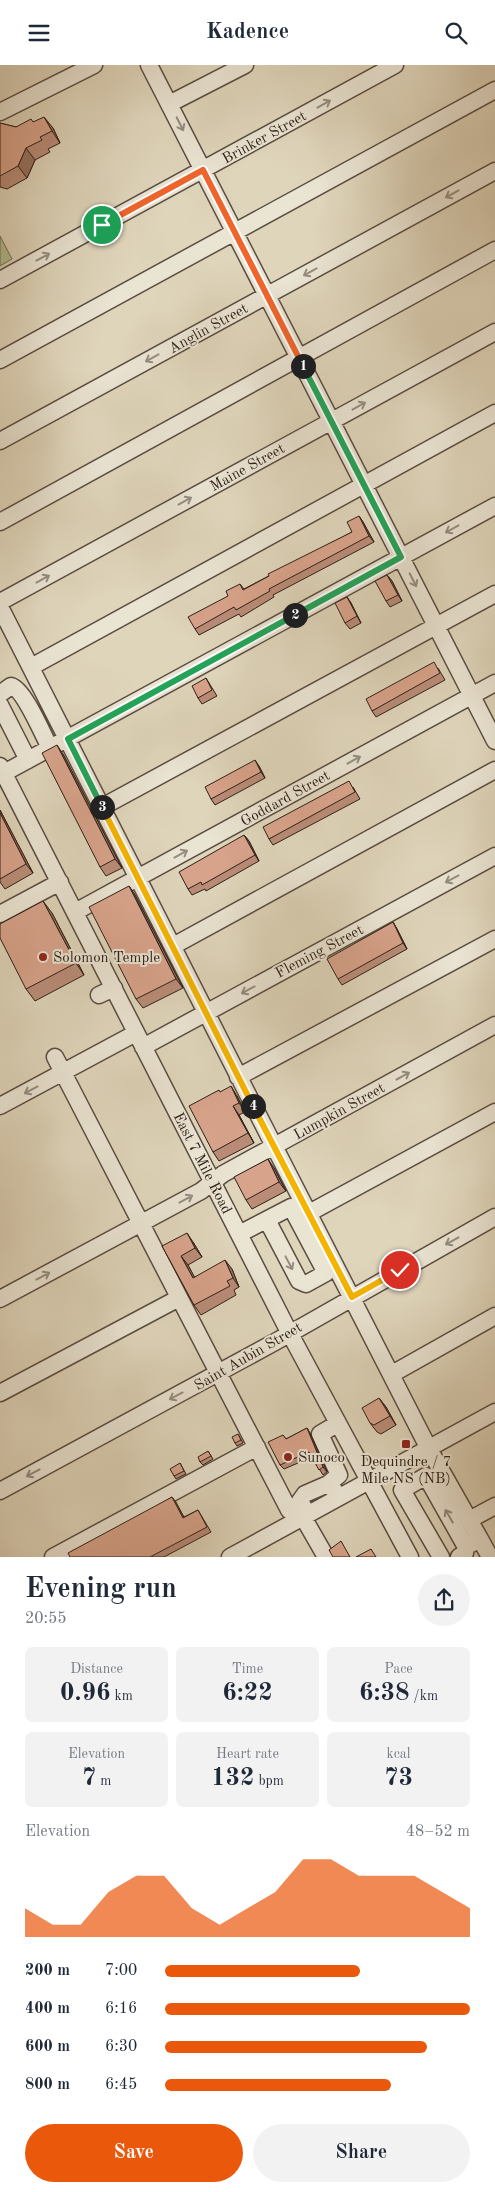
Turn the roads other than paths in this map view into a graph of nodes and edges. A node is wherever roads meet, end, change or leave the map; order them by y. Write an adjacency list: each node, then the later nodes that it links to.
1 (94, 65): 7 (street)
2 (149, 65): 6 (street)
3 (245, 65): 6 (street)
4 (395, 65): 8 (street, Brinker Street, one-way to 4)
5 (495, 90): 10 (street)
6 (169, 104): 8 (street, one-way to 8)
7 (0, 112)
8 (203, 170): 10 (street); 12 (street, Brinker Street, one-way to 8)
9 (495, 171): 13 (street, Anglin Street, one-way to 13)
10 (235, 233): 13 (street); 16 (street)
11 (495, 250): 15 (street)
12 (0, 280)
13 (267, 295): 15 (street); 19 (street, Anglin Street, one-way to 19)
14 (495, 331): 18 (street, Maine Street, one-way to 14)
15 (299, 357): 18 (street); 22 (street)
16 (0, 360)
17 (495, 413): 20 (street)
18 (331, 421): 20 (street); 25 (street, Maine Street, one-way to 18)
19 (0, 441)
20 (364, 485): 23 (street); 28 (street)
21 (495, 505): 23 (street, one-way to 23)
22 (0, 522)
23 (401, 557): 27 (street, one-way to 27); 33 (street)
24 (495, 594): 27 (street)
25 (0, 602)
26 (0, 607): 28 (street)
27 (436, 626): 31 (street); 39 (street)
28 (31, 667): 33 (street)
29 (495, 683): 31 (street, Goddard Street)
30 (0, 694): 35 (street)
31 (472, 696): 34 (street); 41 (street, Goddard Street, one-way to 31)
32 (0, 705): 36 (street)
33 (68, 739): 35 (street); 39 (street)
34 (495, 741)
35 (50, 748): 36 (street)
36 (28, 760): 37 (street)
37 (2, 769): 42 (street, East 7 Mile Road)
38 (495, 771): 46 (street)
39 (102, 807): 41 (street)
40 (495, 856): 47 (street, Fleming Street, one-way to 47)
41 (138, 878): 43 (street, Goddard Street); 46 (street)
42 (60, 882): 43 (street, East 7 Mile Road); 44 (street)
43 (75, 912): 49 (street, East 7 Mile Road)
44 (0, 914)
45 (495, 939): 52 (street)
46 (172, 946): 47 (street)
47 (206, 1013): 49 (street, Fleming Street); 52 (street)
48 (495, 1025): 55 (street, Lumpkin Street, one-way to 48)
49 (140, 1040): 51 (street, Fleming Street); 56 (street, East 7 Mile Road)
50 (55, 1057): 51 (street)
51 (62, 1073): 53 (street, Fleming Street, one-way to 53); 60 (street)
52 (238, 1077): 55 (street)
53 (0, 1107)
54 (495, 1112): 57 (street)
55 (274, 1146): 56 (street, Lumpkin Street); 57 (street)
56 (212, 1182): 60 (street, Lumpkin Street, one-way to 56); 61 (street, East 7 Mile Road)
57 (309, 1213): 62 (street)
58 (495, 1217): 62 (street, Saint Aubin Street, one-way to 62)
59 (266, 1220): 59 (street, one-way to 59); 61 (street)
60 (140, 1223): 63 (street); 64 (street, Lumpkin Street, one-way to 60)
61 (239, 1233): 66 (street, East 7 Mile Road)
62 (352, 1297): 66 (street, Saint Aubin Street); 68 (street)
63 (179, 1298): 67 (street); 69 (street)
64 (0, 1299)
65 (495, 1316): 68 (street)
66 (289, 1332): 67 (street, Saint Aubin Street); 71 (street, East 7 Mile Road)
67 (219, 1373): 72 (street); 78 (street, Saint Aubin Street, one-way to 78)
68 (392, 1374): 73 (street)
69 (0, 1393)
70 (495, 1412): 73 (street)
71 (337, 1424): 74 (street, East 7 Mile Road); 75 (street)
72 (257, 1447): 81 (street); 84 (street)
73 (429, 1449): 76 (street); 82 (street)
74 (356, 1459): 75 (street); 76 (street, East 7 Mile Road)
75 (337, 1469): 77 (street)
76 (368, 1482): 79 (street); 87 (street, East 7 Mile Road)
77 (328, 1484): 79 (street); 81 (street)
78 (0, 1491)
79 (339, 1498): 81 (street)
80 (495, 1506): 82 (street)
81 (305, 1516): 85 (street); 86 (street)
82 (469, 1521): 83 (street)
83 (468, 1548): 88 (street, one-way to 88); 89 (street)
84 (53, 1557)
85 (230, 1557)
86 (326, 1557)
87 (410, 1557)
88 (441, 1557)
89 (490, 1557)

